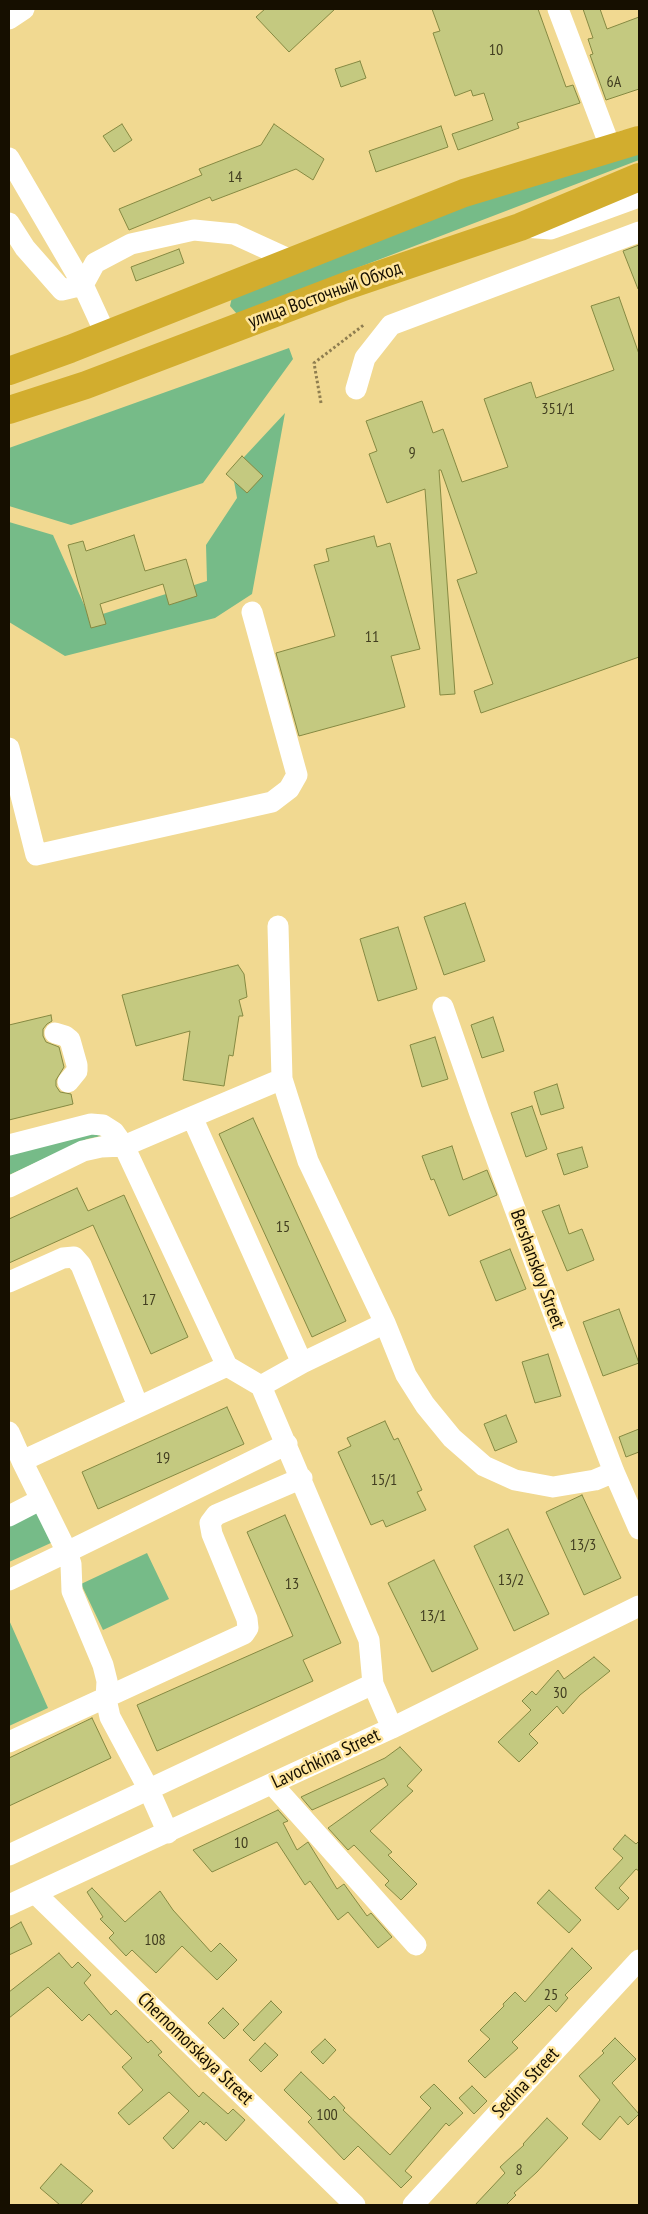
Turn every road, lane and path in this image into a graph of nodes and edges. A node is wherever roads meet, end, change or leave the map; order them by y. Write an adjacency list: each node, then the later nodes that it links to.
1 (558, 9): 4 (street)
2 (639, 129): 4 (street)
3 (639, 140): 4 (highway)
4 (611, 149): 11 (highway)
5 (9, 158): 12 (street)
6 (639, 177): 9 (highway, улица Восточный Обход)
7 (639, 198): 9 (street)
8 (9, 223): 12 (street)
9 (520, 227): 16 (highway, улица Восточный Обход)
10 (639, 232): 15 (street)
11 (293, 261): 12 (street); 13 (highway)
12 (83, 285): 13 (street)
13 (106, 335): 14 (highway)
14 (9, 371)
15 (356, 389)
16 (9, 410)
17 (252, 612): 18 (street)
18 (9, 748)
19 (278, 926): 22 (street)
20 (443, 1007): 37 (street, Bershanskoy Street)
21 (55, 1033): 23 (street)
22 (282, 1079): 24 (street); 29 (street)
23 (68, 1082)
24 (192, 1117): 26 (street); 30 (street)
25 (9, 1145): 26 (street)
26 (124, 1146): 27 (street); 31 (street)
27 (9, 1187)
28 (9, 1282): 33 (street)
29 (385, 1323): 30 (street); 37 (street)
30 (302, 1363): 32 (street)
31 (227, 1366): 32 (street); 33 (street)
32 (261, 1386): 35 (street)
33 (138, 1406): 36 (street)
34 (9, 1432): 36 (street)
35 (287, 1444): 38 (street); 42 (street)
36 (22, 1461): 39 (street)
37 (614, 1472): 41 (street, Bershanskoy Street)
38 (302, 1478): 45 (street); 46 (street)
39 (40, 1500): 40 (street); 42 (street)
40 (9, 1516)
41 (639, 1529)
42 (68, 1552): 43 (street); 46 (street)
43 (9, 1580)
44 (639, 1606): 47 (street, Lavochkina Street)
45 (373, 1684): 47 (street); 50 (street)
46 (106, 1699): 48 (street); 50 (street)
47 (392, 1728): 49 (street, Lavochkina Street)
48 (9, 1742)
49 (272, 1784): 51 (street, Lavochkina Street); 55 (street)
50 (148, 1788): 51 (street); 52 (street)
51 (168, 1833): 53 (street, Lavochkina Street)
52 (9, 1855)
53 (36, 1894): 54 (street, Lavochkina Street); 57 (street, Chernomorskaya Street)
54 (9, 1905)
55 (416, 1945)
56 (639, 1960): 58 (street, Sedina Street)
57 (355, 2205)
58 (413, 2205)

